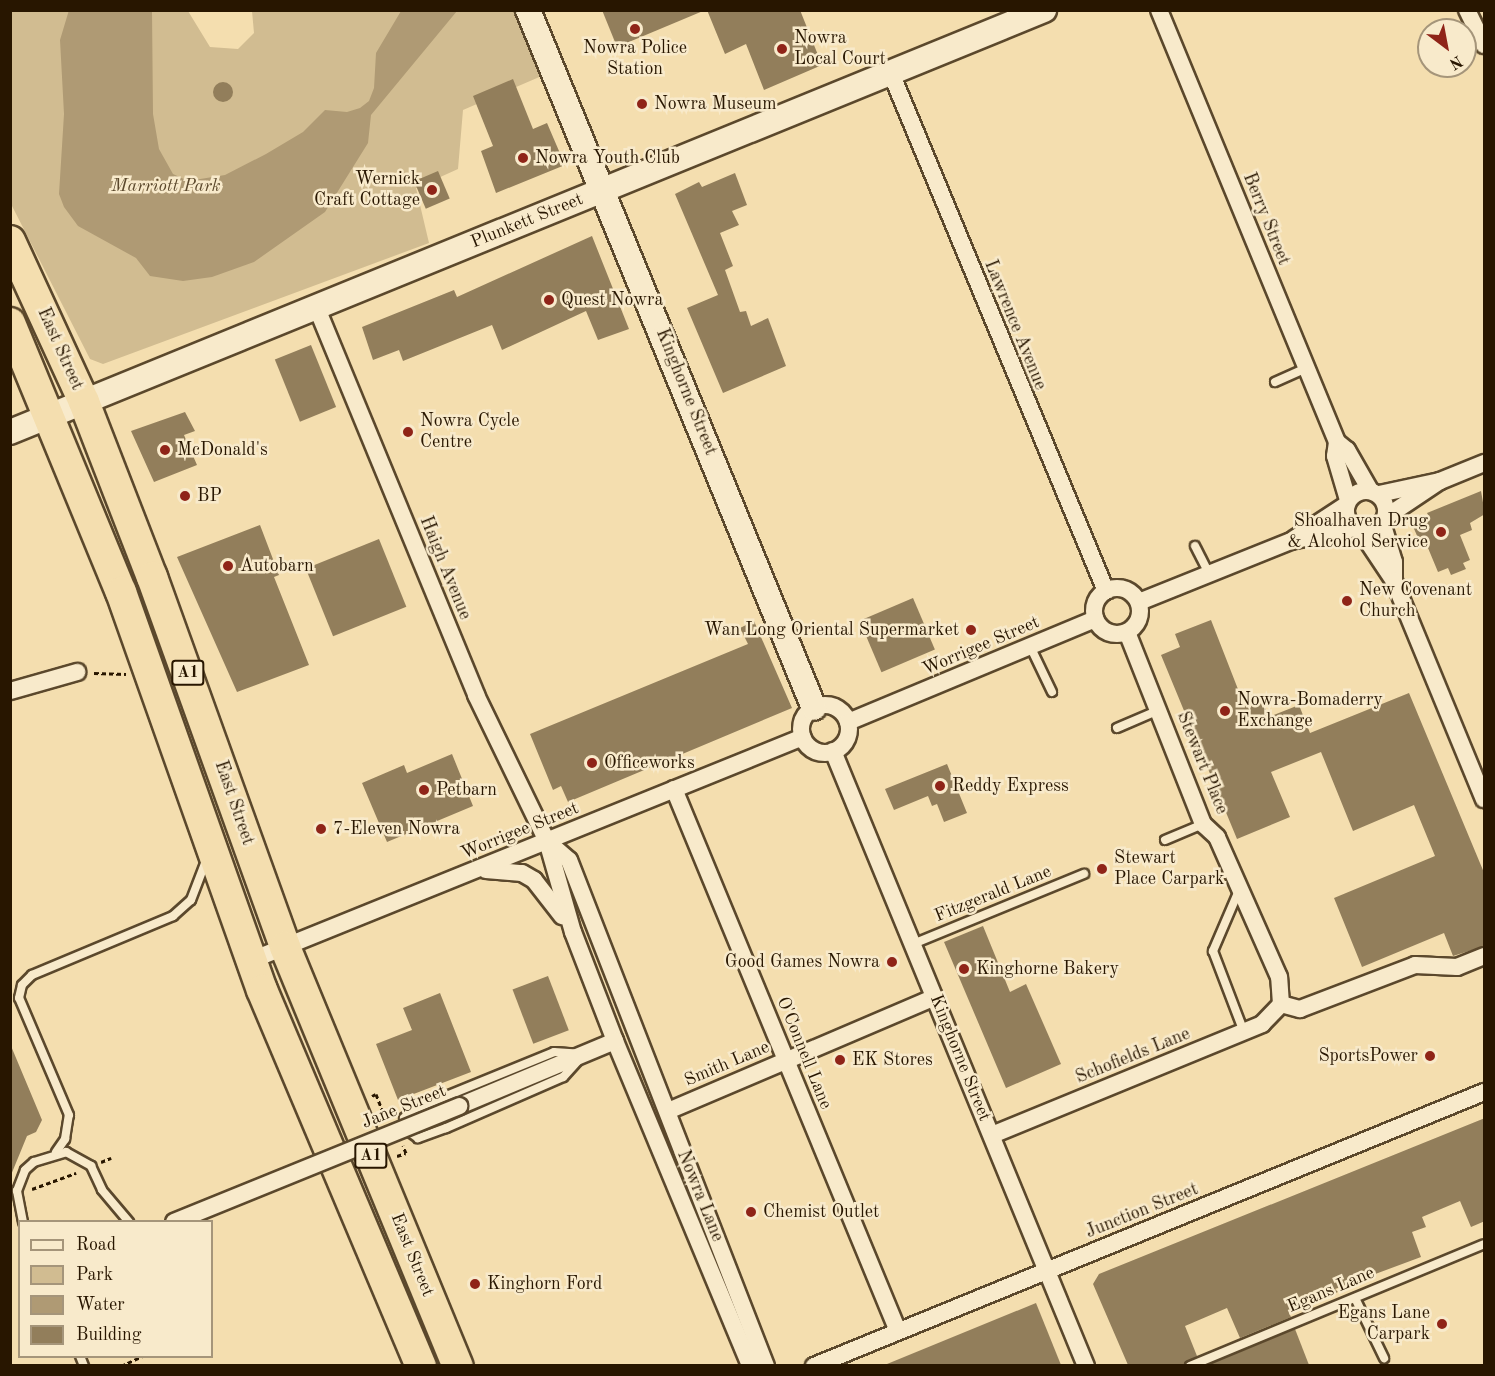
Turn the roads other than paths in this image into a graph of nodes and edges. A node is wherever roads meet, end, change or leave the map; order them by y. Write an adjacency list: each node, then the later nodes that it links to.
1 (528, 10): 7 (street, Kinghorne Street)
2 (1044, 10): 6 (street, Plunkett Street)
3 (1159, 10): 11 (street, Berry Street)
4 (1467, 10): 5 (street)
5 (1485, 45)
6 (891, 73): 7 (street, Plunkett Street); 27 (street, Lawrence Avenue)
7 (603, 191): 9 (street, Plunkett Street); 35 (street, Kinghorne Street)
8 (10, 241): 13 (highway, East Street / A1)
9 (316, 306): 13 (street, Plunkett Street); 45 (street, Haigh Avenue)
10 (10, 323): 14 (highway, East Street / A1)
11 (1306, 368): 12 (lane); 16 (street, Berry Street)
12 (1275, 382)
13 (84, 402): 14 (street, Plunkett Street); 52 (highway, East Street / A1)
14 (49, 416): 15 (street, Plunkett Street); 46 (highway, East Street / A1)
15 (10, 432)
16 (1337, 442): 19 (street, Berry Street); 20 (street, Berry Street)
17 (1484, 464): 18 (street)
18 (1440, 481): 19 (street); 21 (street)
19 (1374, 492): 20 (street); 21 (street)
20 (1347, 503): 22 (street); 23 (street)
21 (1384, 520): 22 (street); 26 (street)
22 (1358, 529): 23 (street); 26 (street)
23 (1292, 541): 25 (street)
24 (1194, 546): 25 (lane)
25 (1210, 575): 28 (street)
26 (1394, 581): 42 (street)
27 (1106, 591): 28 (street); 29 (street)
28 (1139, 602): 30 (street)
29 (1095, 619): 30 (street); 31 (street, Worrigee Street)
30 (1127, 632): 36 (street, Stewart Place)
31 (1030, 646): 34 (lane); 37 (street, Worrigee Street)
32 (77, 672): 33 (street)
33 (10, 691)
34 (1052, 692)
35 (814, 708): 37 (street); 39 (street)
36 (1159, 710): 38 (lane); 43 (street, Stewart Place)
37 (848, 722): 40 (street)
38 (1116, 728)
39 (803, 737): 40 (street); 41 (street, Worrigee Street)
40 (833, 751): 51 (street, Kinghorne Street)
41 (674, 789): 45 (street, Worrigee Street); 61 (street, O'Connell Lane)
42 (1485, 799)
43 (1203, 824): 44 (lane); 49 (street, Stewart Place)
44 (1165, 840)
45 (547, 841): 47 (street, Worrigee Street); 50 (street, Nowra Lane); 55 (street, Nowra Lane)
46 (210, 846): 54 (highway, East Street / A1); 66 (lane)
47 (477, 869): 50 (street, Nowra Lane); 52 (street, Worrigee Street)
48 (1084, 874): 51 (lane, Fitzgerald Lane)
49 (1240, 887): 57 (street, Stewart Place); 58 (lane)
50 (573, 932): 59 (street, Nowra Lane)
51 (913, 944): 56 (street, Kinghorne Street)
52 (285, 947): 54 (street, Worrigee Street); 76 (highway, East Street / A1)
53 (1485, 956): 57 (street)
54 (252, 960): 75 (highway, East Street / A1)
55 (619, 985): 59 (street, Nowra Lane); 62 (street, Nowra Lane)
56 (935, 997): 61 (street, Smith Lane); 65 (street, Kinghorne Street)
57 (1281, 1005): 58 (street, Schofields Lane)
58 (1244, 1032): 65 (street, Schofields Lane)
59 (615, 1041): 60 (street, Jane Street); 62 (street, Nowra Lane); 77 (street, Nowra Lane)
60 (584, 1054): 60 (lane); 69 (street, Jane Street, bridge)
61 (785, 1060): 64 (street, Smith Lane); 73 (street, O'Connell Lane)
62 (653, 1075): 64 (street, Nowra Lane)
63 (1485, 1092): 71 (street, Junction Street)
64 (668, 1111): 78 (street, Nowra Lane)
65 (992, 1135): 71 (street, Kinghorne Street)
66 (56, 1152): 67 (lane); 68 (lane)
67 (23, 1220)
68 (128, 1220)
69 (176, 1220)
70 (1485, 1244): 72 (lane, Egans Lane)
71 (1047, 1270): 73 (street, Junction Street); 80 (street, Kinghorne Street)
72 (1355, 1298): 74 (lane); 81 (lane, Egans Lane)
73 (898, 1331): 79 (street, Junction Street)
74 (1384, 1358)
75 (421, 1365)
76 (458, 1365)
77 (750, 1365)
78 (766, 1365)
79 (814, 1365)
80 (1086, 1365)
81 (1190, 1365)

